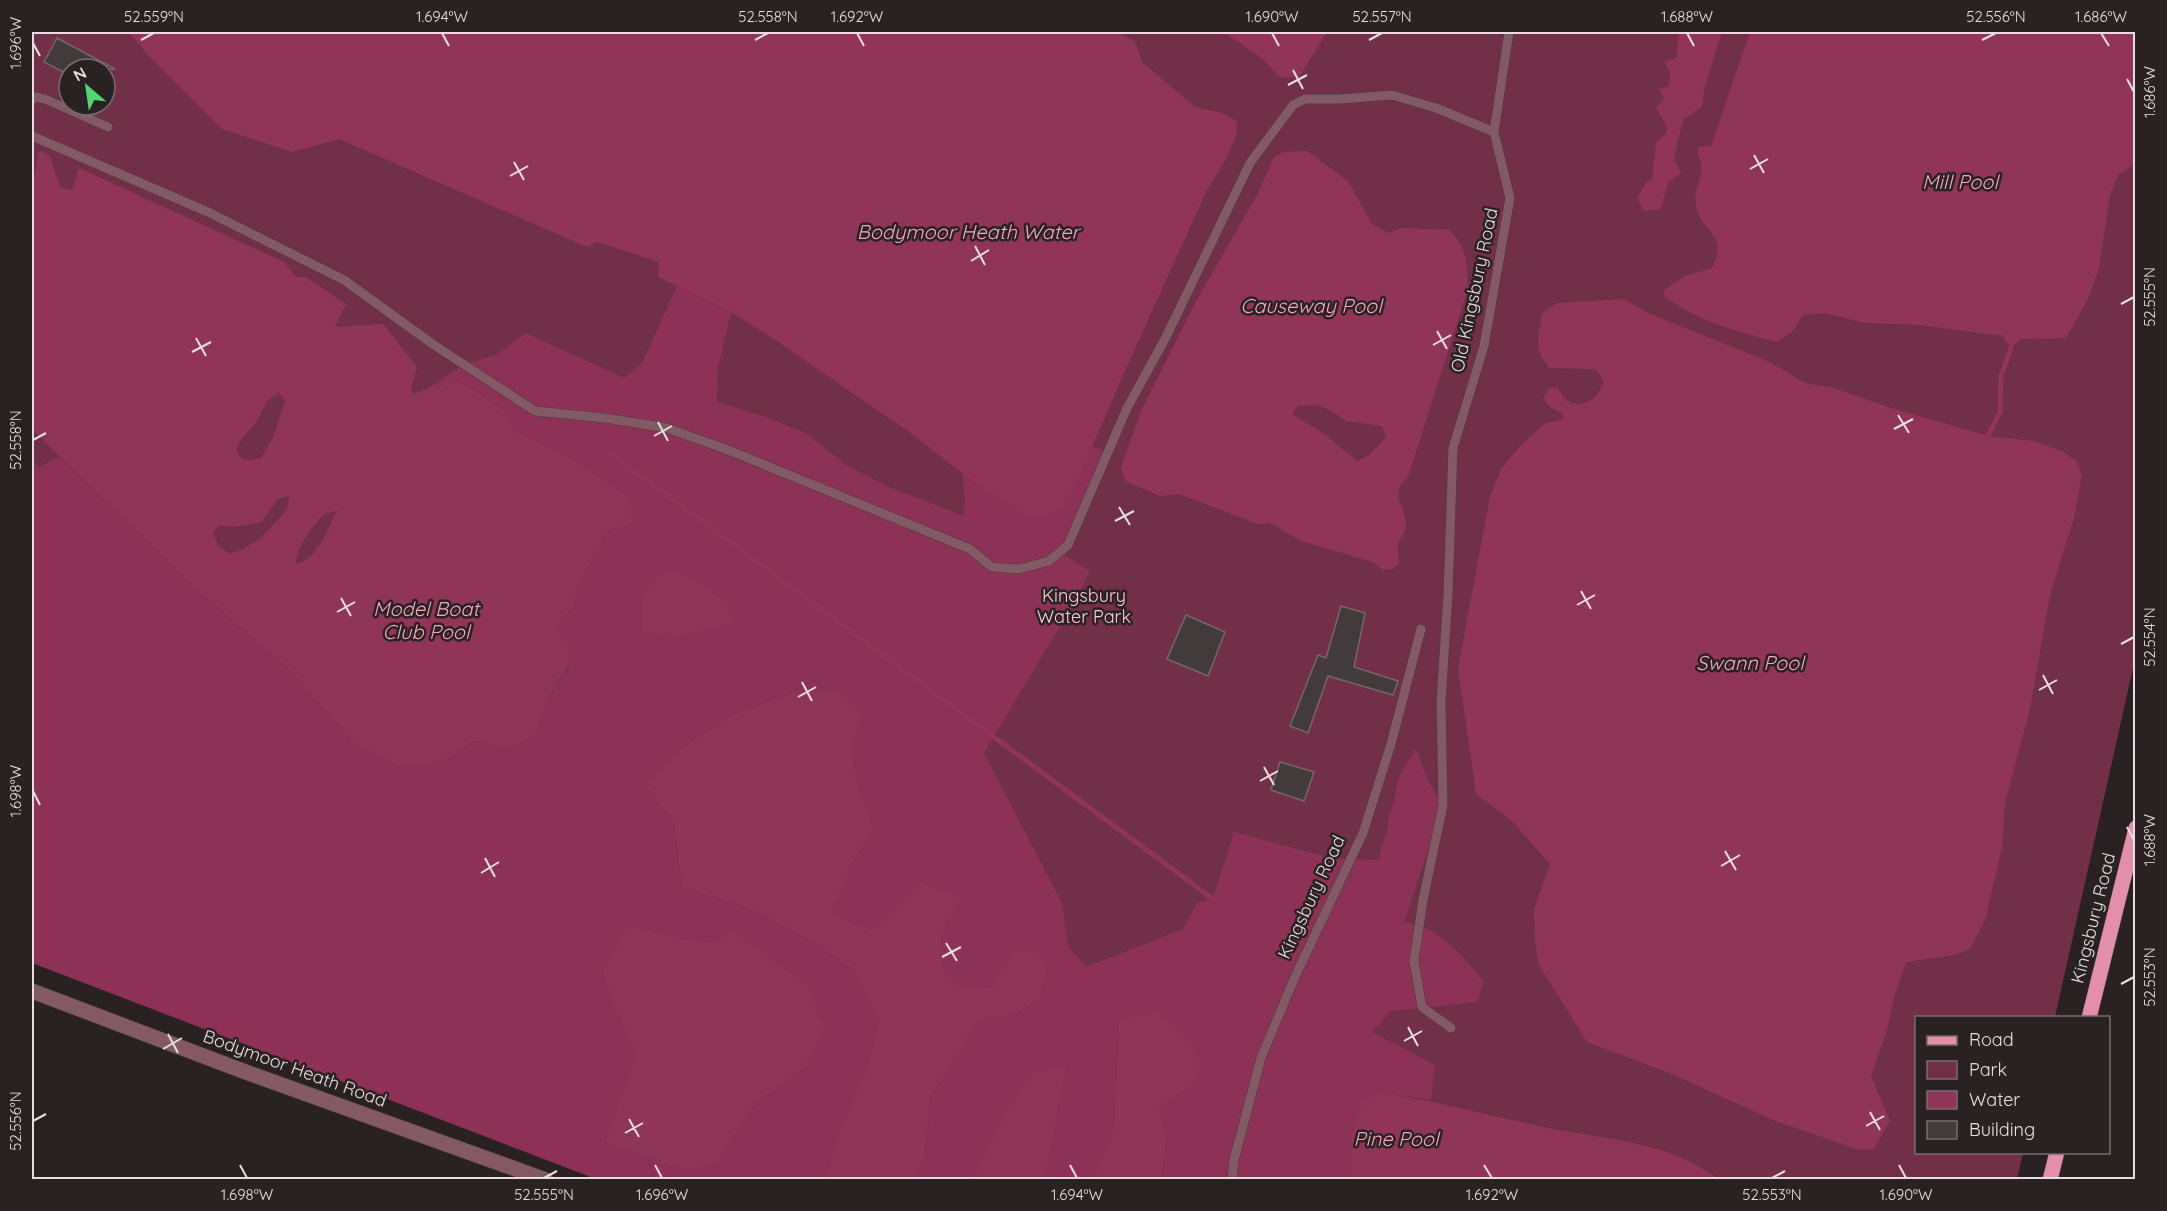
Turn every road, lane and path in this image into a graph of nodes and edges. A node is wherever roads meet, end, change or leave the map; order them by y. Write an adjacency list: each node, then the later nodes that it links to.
1 (1509, 32): 4 (lane, Old Kingsbury Road)
2 (32, 99): 3 (lane)
3 (108, 127)
4 (1494, 132): 5 (lane); 10 (lane, Old Kingsbury Road)
5 (32, 136)
6 (1421, 629): 13 (lane, Kingsbury Road)
7 (2136, 828): 9 (main road, Kingsbury Road)
8 (32, 991): 12 (street, Bodymoor Heath Road)
9 (2089, 1016)
10 (1451, 1028)
11 (2056, 1154): 14 (main road)
12 (546, 1179)
13 (1232, 1179)
14 (2050, 1179)

